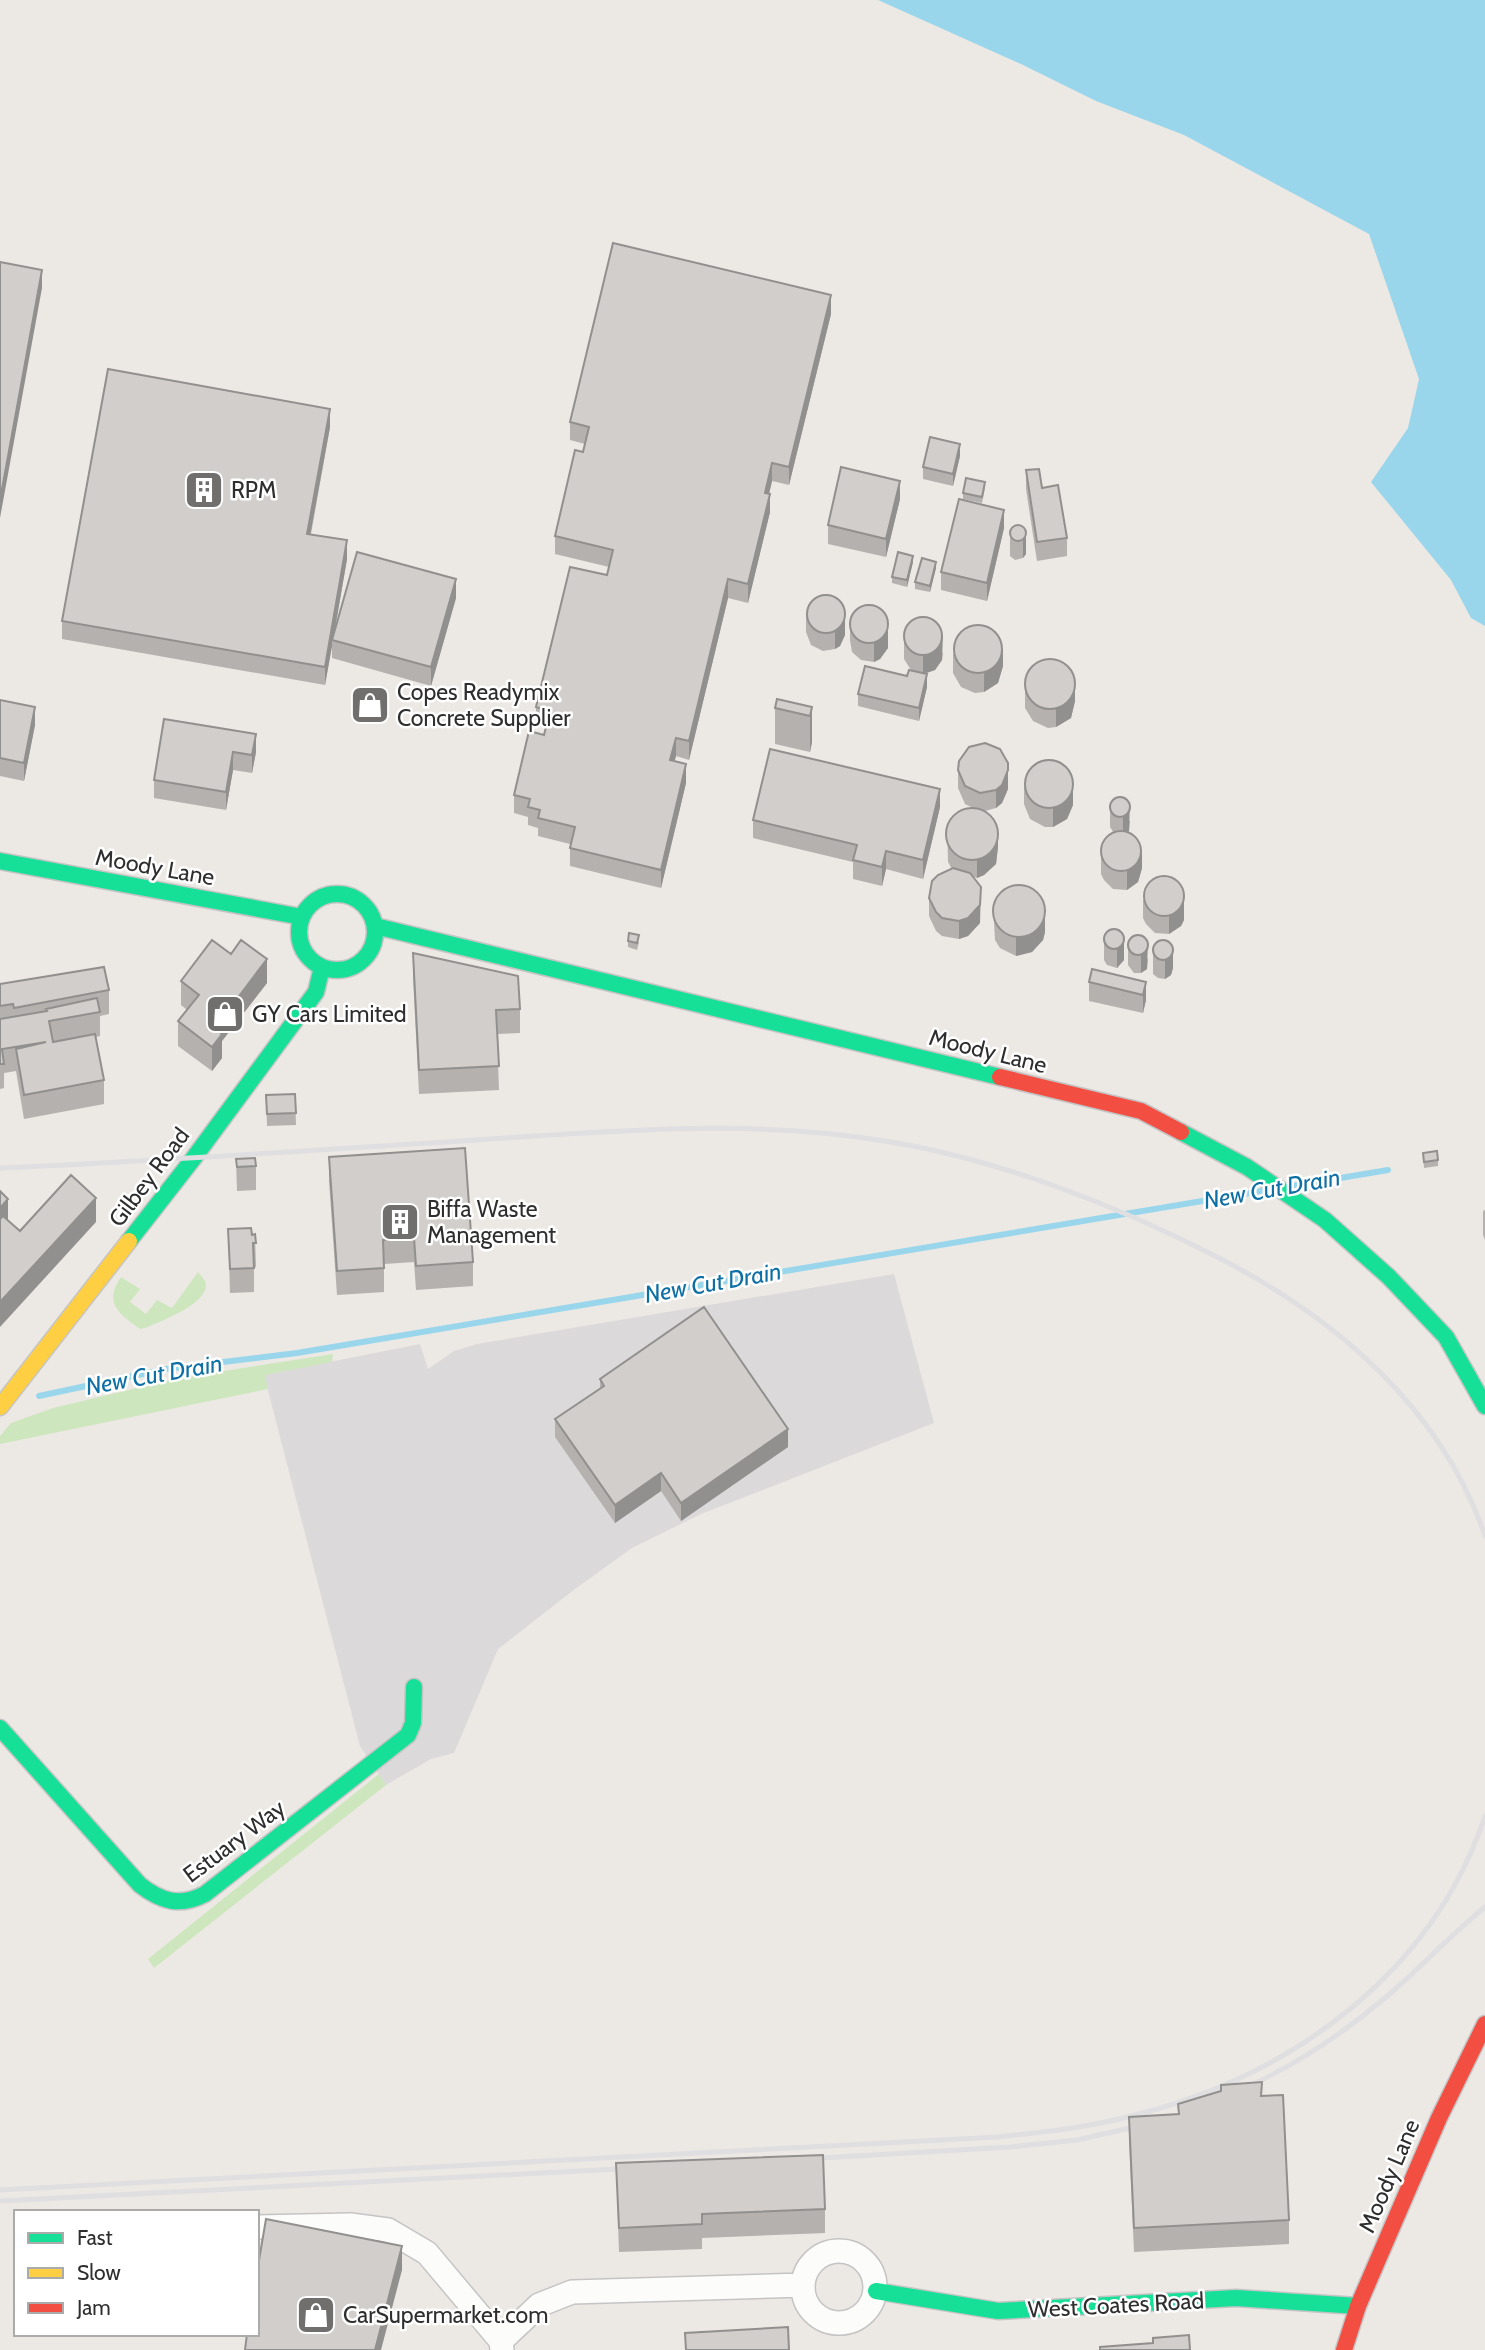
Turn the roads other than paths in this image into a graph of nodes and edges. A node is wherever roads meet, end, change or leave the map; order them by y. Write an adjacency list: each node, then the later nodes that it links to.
1 (0, 862): 2 (street, Moody Lane)
2 (302, 917): 3 (street); 4 (street)
3 (375, 926): 4 (street); 5 (street, Moody Lane)
4 (322, 968): 6 (street, Gilbey Road)
5 (1485, 1406)
6 (0, 1407)
7 (414, 1686): 8 (street, Estuary Way)
8 (0, 1728)
9 (1485, 2024): 13 (street, Moody Lane)
10 (259, 2227): 14 (street)
11 (803, 2285): 12 (street); 12 (street); 14 (street)
12 (876, 2291): 13 (street, West Coates Road)
13 (1358, 2306): 15 (street, Moody Lane)
14 (501, 2346)
15 (1344, 2350)

